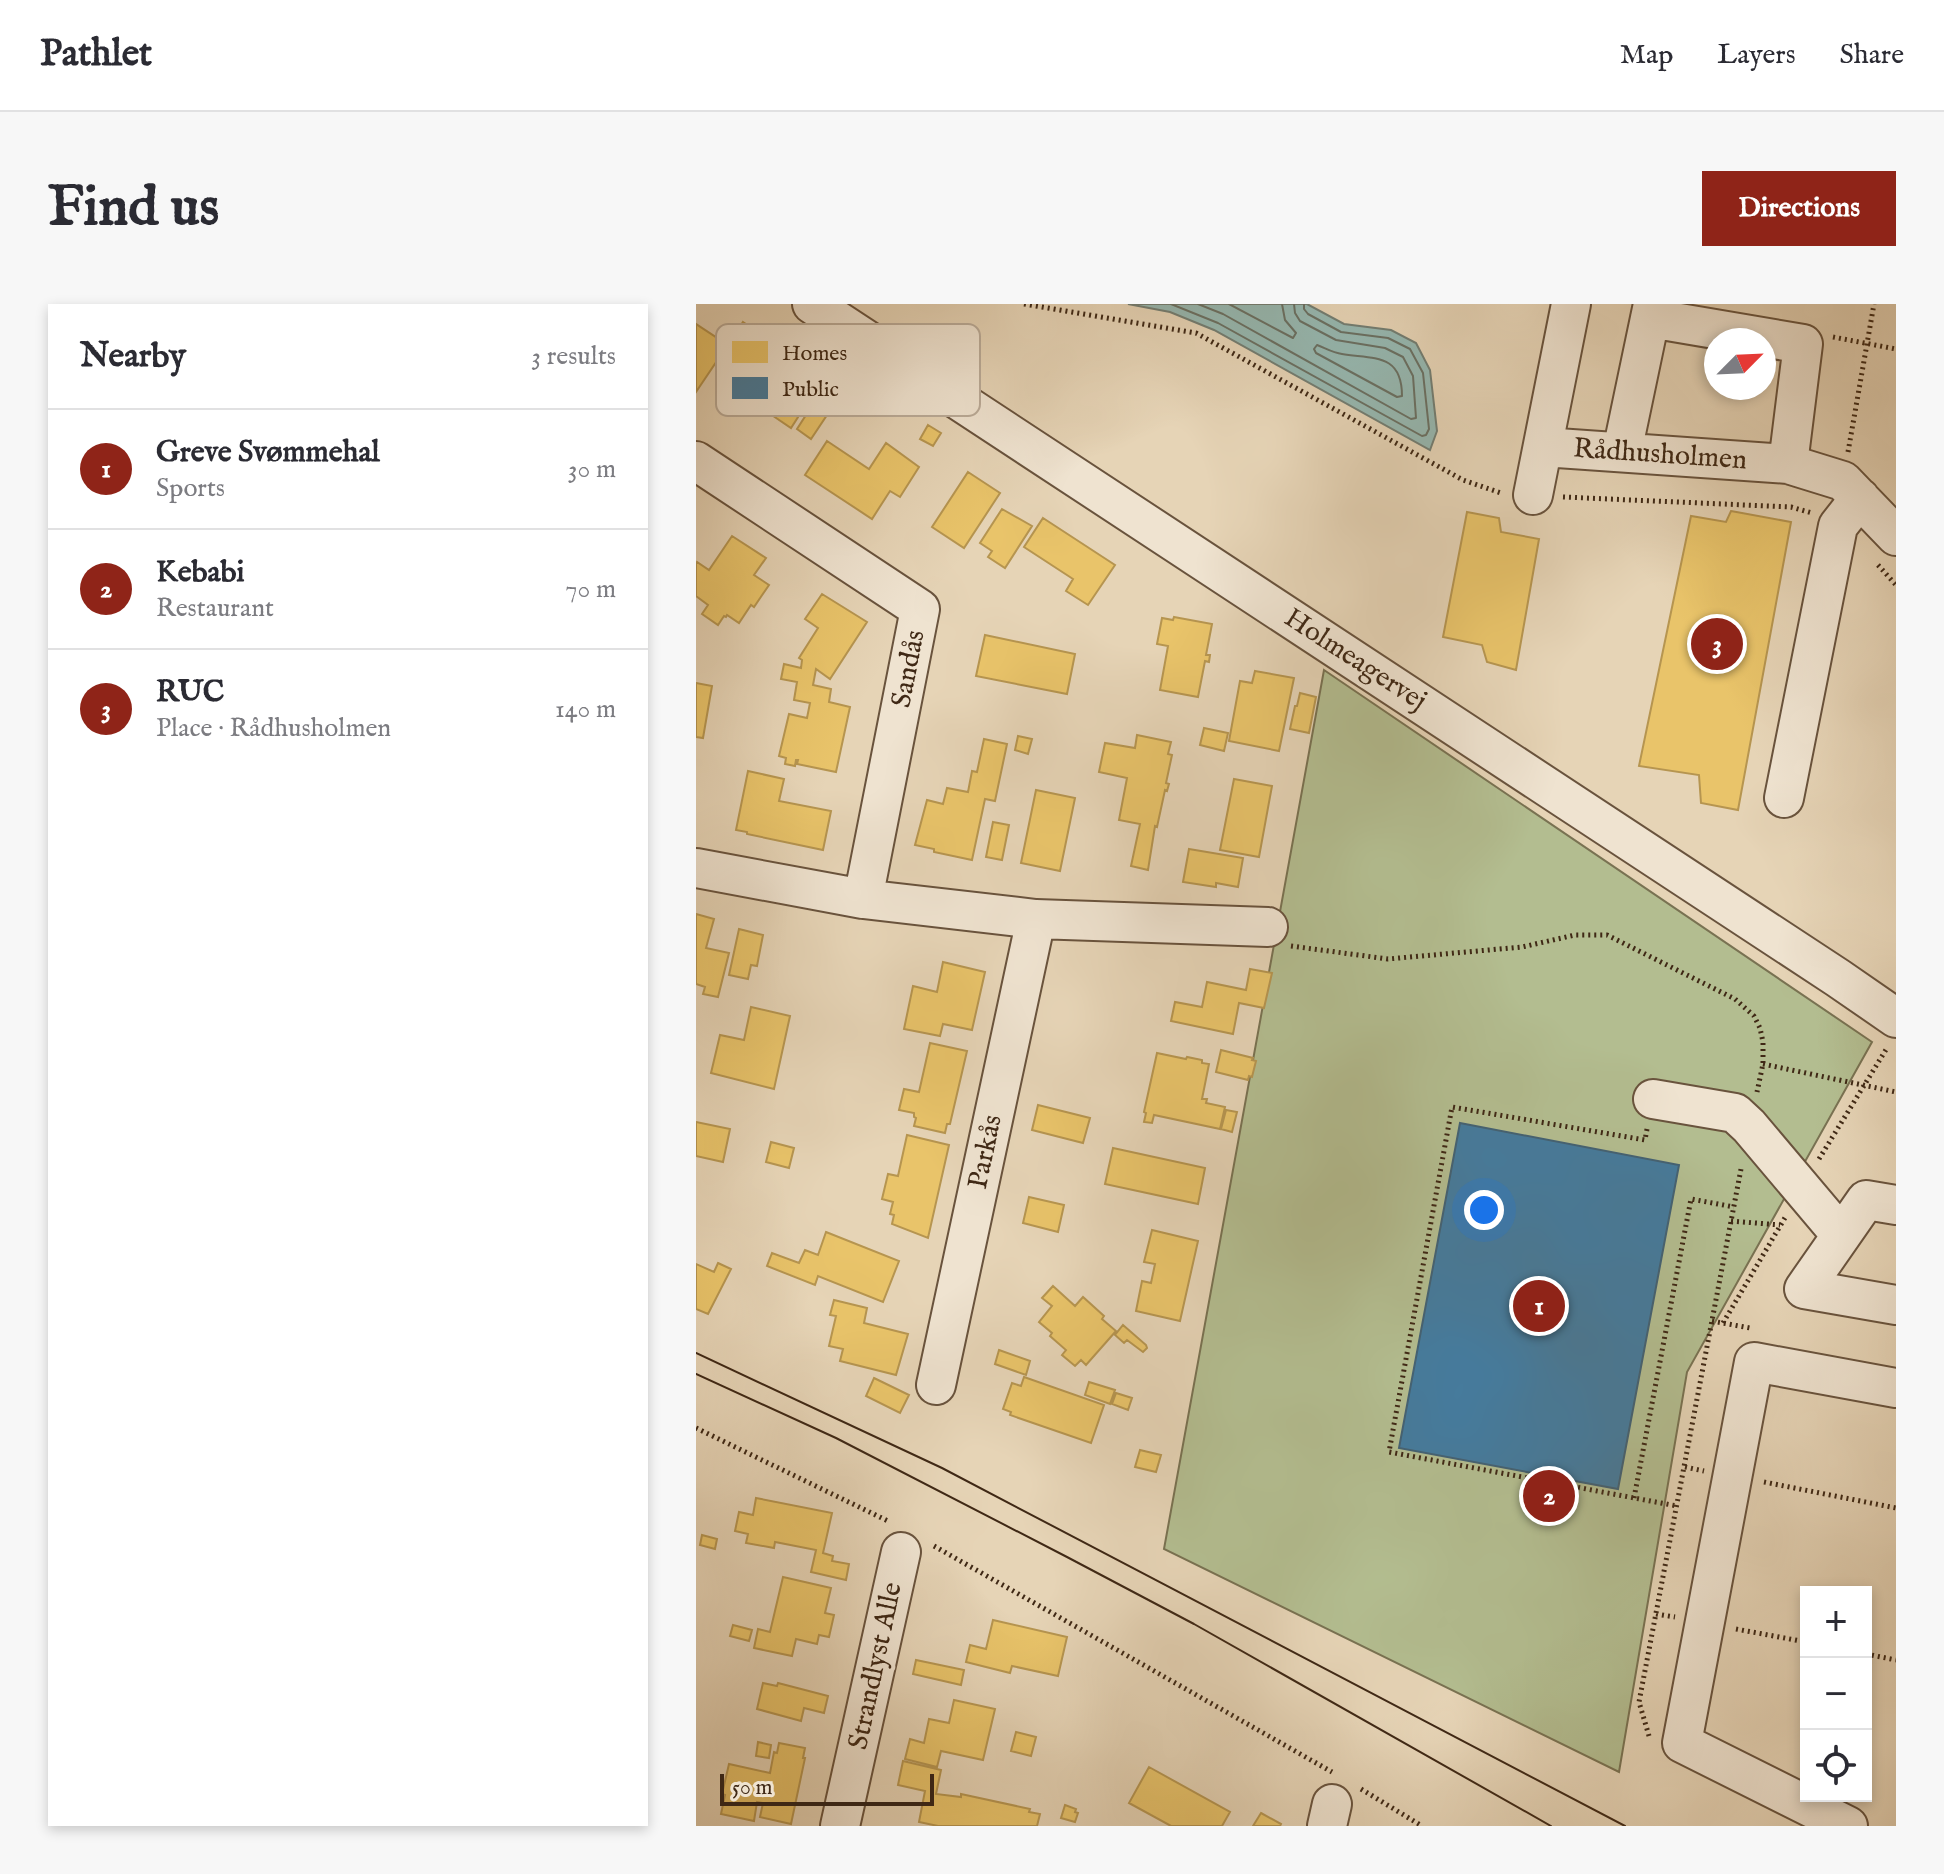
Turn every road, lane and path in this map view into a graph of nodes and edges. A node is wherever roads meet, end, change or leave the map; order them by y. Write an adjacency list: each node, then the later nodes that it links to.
1 (812, 304): 6 (street, Holmeagervej)
2 (1024, 304): 15 (path)
3 (1571, 304): 11 (street, Rådhusholmen)
4 (1874, 304): 8 (path)
5 (1651, 311): 7 (street); 12 (street)
6 (842, 324)
7 (1803, 344): 8 (path); 14 (street)
8 (1867, 344): 9 (path); 16 (path)
9 (1896, 349)
10 (980, 414): 24 (street, Holmeagervej)
11 (1543, 447): 12 (street, Rådhusholmen); 15 (street)
12 (1622, 452): 14 (street, Rådhusholmen)
13 (696, 461): 21 (street, Sandås)
14 (1788, 464): 16 (street, Rådhusholmen)
15 (1533, 495): 16 (path)
16 (1847, 502): 17 (street, Rådhusholmen); 19 (street)
17 (1886, 550): 18 (path)
18 (1896, 585)
19 (1784, 798)
20 (696, 868): 21 (street)
21 (863, 899): 22 (street)
22 (1036, 919): 23 (street); 35 (street, Parkås)
23 (1268, 927): 25 (path)
24 (1896, 1018)
25 (1763, 1064): 26 (path); 28 (path)
26 (1896, 1092)
27 (1653, 1099): 28 (street); 40 (path)
28 (1749, 1126): 30 (path); 33 (street)
29 (1896, 1205): 33 (street)
30 (1734, 1207): 31 (path); 40 (path)
31 (1731, 1221): 32 (path); 38 (path)
32 (1780, 1225)
33 (1841, 1235): 34 (street)
34 (1896, 1305)
35 (936, 1385)
36 (1896, 1388): 39 (street)
37 (696, 1428): 43 (path)
38 (1685, 1467): 39 (path); 41 (path)
39 (1732, 1476): 42 (path); 50 (street)
40 (1634, 1498): 41 (path)
41 (1677, 1506): 46 (path)
42 (1896, 1508)
43 (908, 1540): 47 (path); 48 (street, Strandlyst Alle)
44 (1872, 1655): 45 (path)
45 (1896, 1660)
46 (1650, 1738)
47 (1339, 1798): 49 (path)
48 (840, 1826)
49 (1422, 1826)
50 (1848, 1826)

